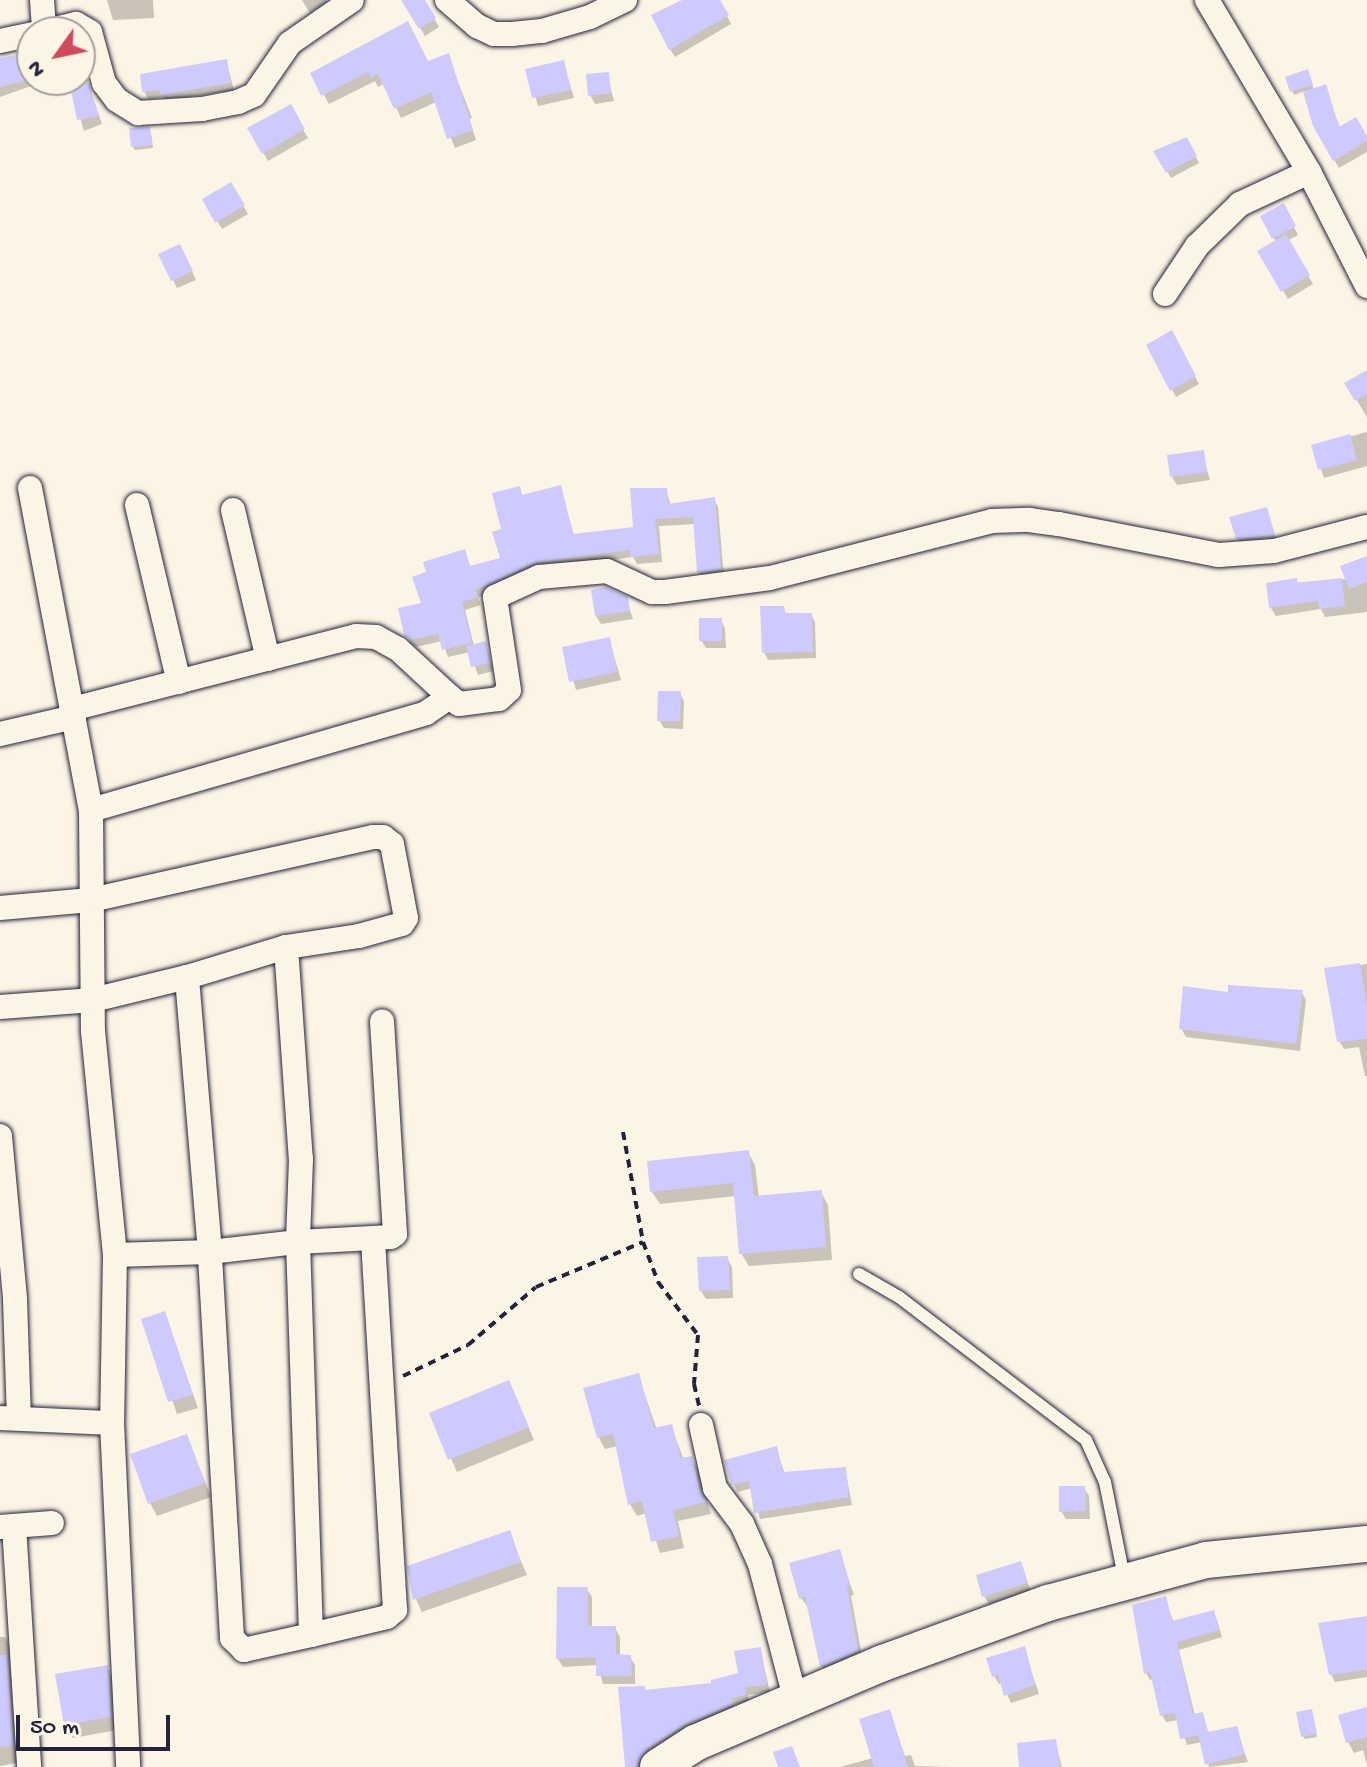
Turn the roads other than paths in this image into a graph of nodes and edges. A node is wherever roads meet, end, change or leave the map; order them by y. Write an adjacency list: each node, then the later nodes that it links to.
1 (352, 0): 5 (street)
2 (447, 0): 3 (street)
3 (625, 0)
4 (1207, 0): 6 (street)
5 (96, 54)
6 (1309, 172): 7 (street); 8 (street)
7 (1367, 286)
8 (1165, 294)
9 (30, 488): 16 (street)
10 (137, 505): 14 (street)
11 (233, 510): 13 (street)
12 (1367, 527): 15 (street)
13 (268, 659): 14 (street); 15 (street)
14 (179, 682): 16 (street)
15 (450, 697): 18 (street)
16 (73, 713): 17 (street); 18 (street)
17 (0, 734)
18 (91, 810): 19 (street)
19 (91, 900): 20 (street); 21 (street); 23 (street)
20 (0, 908)
21 (286, 947): 22 (street); 28 (street)
22 (187, 977): 23 (street); 29 (street)
23 (93, 1000): 24 (street); 30 (street)
24 (0, 1007)
25 (382, 1021): 27 (street)
26 (0, 1150): 32 (street)
27 (373, 1239): 28 (street); 39 (street)
28 (298, 1242): 29 (street); 39 (street)
29 (210, 1252): 30 (street); 39 (street)
30 (115, 1255): 33 (street)
31 (859, 1274): 38 (lane)
32 (9, 1417): 33 (street)
33 (112, 1423): 42 (street)
34 (701, 1425): 40 (street)
35 (52, 1523): 36 (street)
36 (7, 1526): 41 (street)
37 (1367, 1544): 38 (street)
38 (1125, 1580): 40 (street)
39 (311, 1635)
40 (796, 1701): 43 (street)
41 (29, 1767)
42 (128, 1767)
43 (658, 1767)

